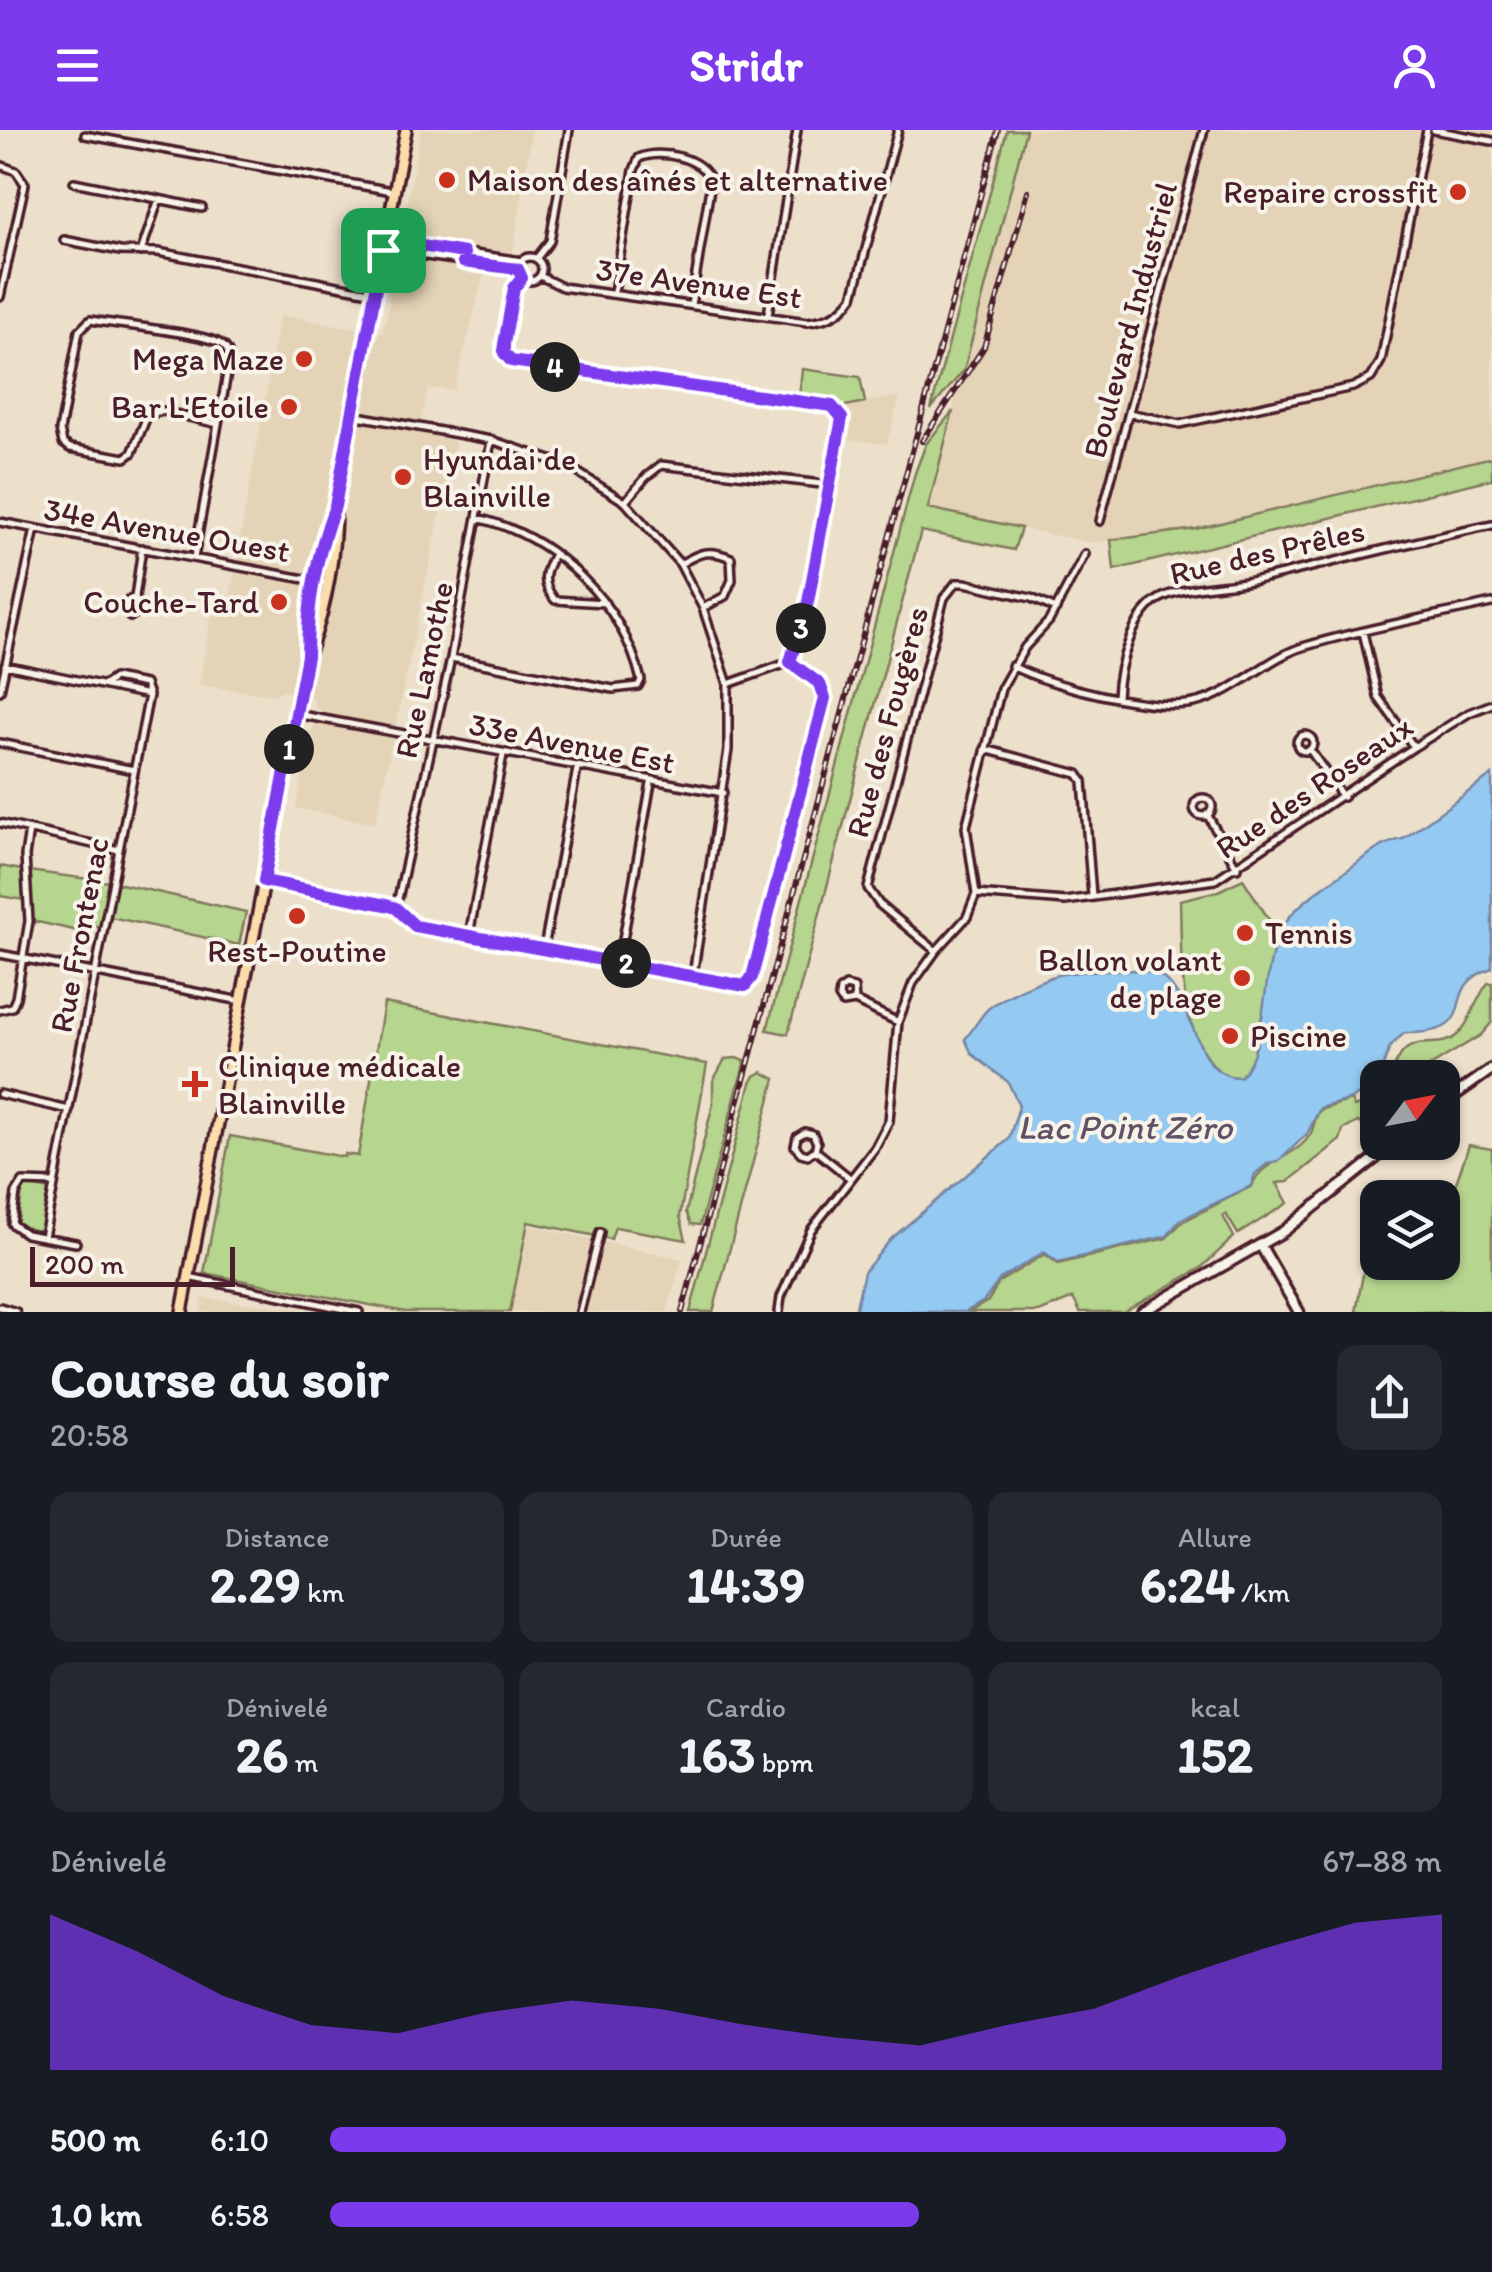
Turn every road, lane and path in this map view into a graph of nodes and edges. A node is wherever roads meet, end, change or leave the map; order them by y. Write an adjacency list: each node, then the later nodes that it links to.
1 (406, 130): 12 (main road)
2 (569, 130): 21 (street)
3 (797, 130): 31 (street)
4 (898, 130): 31 (street, 37e Avenue Est)
5 (1204, 130): 32 (street, Boulevard Industriel)
6 (1426, 130): 32 (street)
7 (1434, 130): 9 (street)
8 (85, 135): 12 (street)
9 (1492, 141)
10 (0, 165): 16 (street)
11 (74, 182): 13 (street)
12 (394, 192): 17 (main road)
13 (159, 199): 14 (street); 18 (street)
14 (202, 208)
15 (64, 240): 18 (street)
16 (10, 245): 20 (street); 29 (street)
17 (384, 245): 19 (street); 23 (street); 28 (main road)
18 (142, 252): 28 (street)
19 (464, 253): 22 (street); 23 (street)
20 (0, 260)
21 (536, 260): 22 (street); 25 (street)
22 (522, 261): 24 (street)
23 (463, 262): 24 (street)
24 (518, 269): 26 (street)
25 (540, 276): 26 (street); 27 (street, 37e Avenue Est)
26 (522, 278): 36 (street)
27 (614, 292): 30 (street, 37e Avenue Est); 30 (street)
28 (375, 293): 33 (main road)
29 (0, 297)
30 (691, 305): 31 (street, 37e Avenue Est)
31 (768, 315)
32 (1129, 413): 40 (street, Boulevard Industriel)
33 (352, 415): 35 (street); 38 (main road)
34 (218, 424): 34 (street); 47 (street)
35 (492, 440): 37 (street); 39 (street, Rue Lamothe)
36 (831, 486): 37 (street); 59 (street)
37 (626, 502): 48 (street)
38 (335, 506): 49 (main road); 50 (main road)
39 (477, 518): 45 (street); 58 (street, Rue Lamothe)
40 (1100, 521)
41 (0, 522): 43 (street, 34e Avenue Ouest)
42 (1492, 525): 64 (street, Rue des Prêles)
43 (35, 529): 44 (street, 34e Avenue Ouest); 60 (street)
44 (142, 548): 47 (street, 34e Avenue Ouest); 51 (street)
45 (554, 554): 52 (street); 52 (street)
46 (1085, 554): 55 (street)
47 (194, 558): 49 (street, 34e Avenue Ouest)
48 (680, 564): 54 (street); 54 (street)
49 (315, 580): 50 (street, 34e Avenue Ouest); 57 (main road)
50 (327, 583): 57 (main road)
51 (135, 598)
52 (605, 602): 58 (street)
53 (1492, 603): 56 (street)
54 (702, 608): 62 (street)
55 (1056, 609): 61 (street); 89 (street, Rue des Fougères)
56 (1363, 632): 64 (street); 69 (street)
57 (307, 656): 66 (main road)
58 (451, 658): 67 (street, Rue Lamothe)
59 (790, 662): 62 (street); 94 (street)
60 (6, 665): 63 (street); 74 (street, Rue Frontenac)
61 (1012, 666): 64 (street); 70 (street)
62 (728, 684): 76 (street)
63 (0, 691)
64 (1118, 697)
65 (1492, 704): 69 (street, Rue des Roseaux)
66 (296, 714): 67 (street, 33e Avenue Est); 83 (main road)
67 (432, 740): 72 (street, 33e Avenue Est); 86 (street, Rue Lamothe)
68 (0, 744): 74 (street)
69 (1414, 748): 77 (street, Rue des Roseaux)
70 (985, 749): 84 (street); 85 (street)
71 (1310, 750): 77 (street)
72 (503, 755): 73 (street, 33e Avenue Est); 87 (street)
73 (577, 768): 75 (street, 33e Avenue Est); 88 (street)
74 (134, 770): 81 (street, Rue Frontenac)
75 (651, 782): 76 (street, 33e Avenue Est); 92 (street)
76 (723, 793): 94 (street)
77 (1343, 798): 82 (street, Rue des Roseaux)
78 (1207, 814): 82 (street)
79 (0, 823): 80 (street)
80 (29, 830): 81 (street); 91 (street)
81 (119, 850): 93 (street, Rue Frontenac)
82 (1236, 868): 85 (street, Rue des Roseaux)
83 (264, 881): 86 (street); 95 (main road)
84 (976, 894): 85 (street, Rue des Roseaux); 89 (street)
85 (1092, 896)
86 (396, 908): 87 (street)
87 (469, 935): 88 (street)
88 (544, 948): 92 (street)
89 (936, 950): 98 (street)
90 (0, 954): 91 (street)
91 (23, 959): 93 (street); 97 (street)
92 (619, 962): 94 (street)
93 (95, 973): 95 (street); 102 (street, Rue Frontenac)
94 (692, 976)
95 (241, 1000): 111 (main road)
96 (855, 1000): 98 (street)
97 (0, 1010)
98 (898, 1022): 105 (street)
99 (1492, 1069): 100 (street)
100 (1460, 1091)
101 (0, 1094): 102 (street)
102 (68, 1110): 106 (street, Rue Frontenac)
103 (815, 1150): 103 (street); 105 (street)
104 (1374, 1160): 110 (street)
105 (851, 1179): 117 (street)
106 (54, 1184): 108 (street, Rue Frontenac); 108 (street)
107 (600, 1232): 116 (street)
108 (44, 1238): 109 (street)
109 (76, 1243)
110 (1261, 1246): 118 (street); 119 (street)
111 (188, 1277): 114 (main road); 115 (street)
112 (0, 1307): 113 (street)
113 (16, 1312)
114 (182, 1312)
115 (359, 1312)
116 (580, 1312)
117 (779, 1312)
118 (1142, 1312)
119 (1300, 1312)

